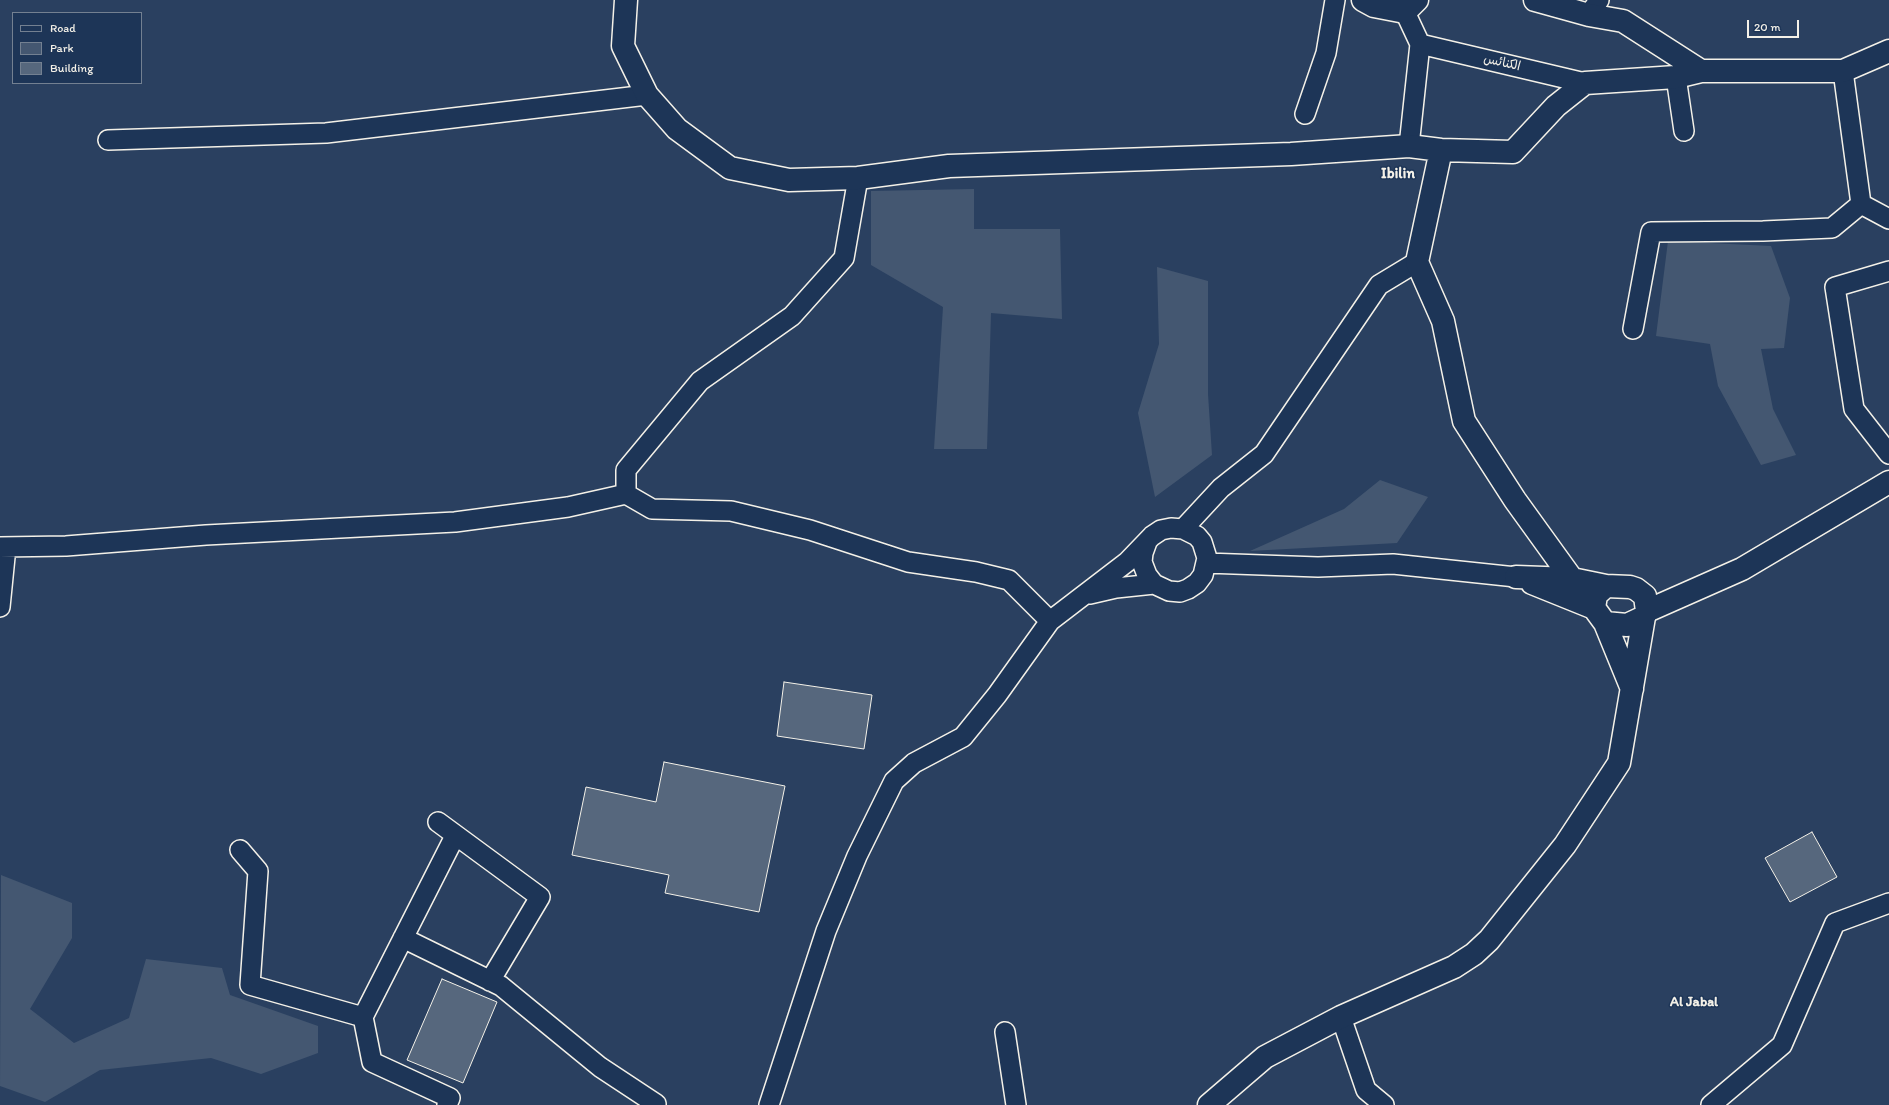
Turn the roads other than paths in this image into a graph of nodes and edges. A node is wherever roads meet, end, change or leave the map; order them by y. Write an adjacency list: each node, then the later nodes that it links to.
1 (626, 0): 13 (street)
2 (1335, 0): 14 (street)
3 (1363, 0): 5 (street)
4 (1535, 0): 6 (street)
5 (1411, 6): 7 (street)
6 (1594, 7): 9 (street)
7 (1420, 44): 12 (street, الكنائس); 17 (street)
8 (1889, 51): 10 (street)
9 (1701, 71): 10 (street); 11 (street)
10 (1843, 71): 20 (street)
11 (1676, 77): 12 (street); 15 (street)
12 (1585, 83): 18 (street)
13 (647, 95): 16 (street); 19 (street)
14 (1305, 114)
15 (1684, 131)
16 (108, 140)
17 (1409, 146): 18 (street); 19 (street)
18 (1441, 150): 22 (street)
19 (858, 178): 27 (street)
20 (1861, 204): 21 (street); 24 (street)
21 (1889, 219)
22 (1417, 262): 28 (street); 33 (street)
23 (1889, 271): 25 (street)
24 (1634, 329)
25 (1889, 454)
26 (1889, 482): 37 (street)
27 (626, 494): 30 (street); 42 (street)
28 (1183, 529): 29 (street); 31 (street)
29 (1148, 542): 34 (street); 38 (street)
30 (3, 547): 39 (street)
31 (1206, 563): 32 (street); 34 (street)
32 (1516, 577): 33 (street); 41 (street)
33 (1572, 579): 35 (street)
34 (1154, 584): 38 (street)
35 (1606, 586): 36 (street); 41 (street)
36 (1636, 589): 37 (street); 40 (street)
37 (1700, 589): 40 (street)
38 (1083, 596): 42 (street)
39 (0, 607)
40 (1646, 614): 41 (street); 43 (street)
41 (1599, 615): 43 (street)
42 (1050, 621): 55 (street)
43 (1632, 690): 51 (street)
44 (438, 822): 45 (street)
45 (455, 836): 48 (street); 49 (street)
46 (240, 850): 50 (street)
47 (1889, 903): 59 (street)
48 (403, 938): 49 (street); 50 (street)
49 (490, 981): 53 (street)
50 (363, 1017): 54 (street)
51 (1340, 1017): 57 (street); 58 (street)
52 (1005, 1032): 56 (street)
53 (656, 1104)
54 (447, 1105)
55 (769, 1105)
56 (1016, 1105)
57 (1209, 1105)
58 (1384, 1105)
59 (1711, 1105)

